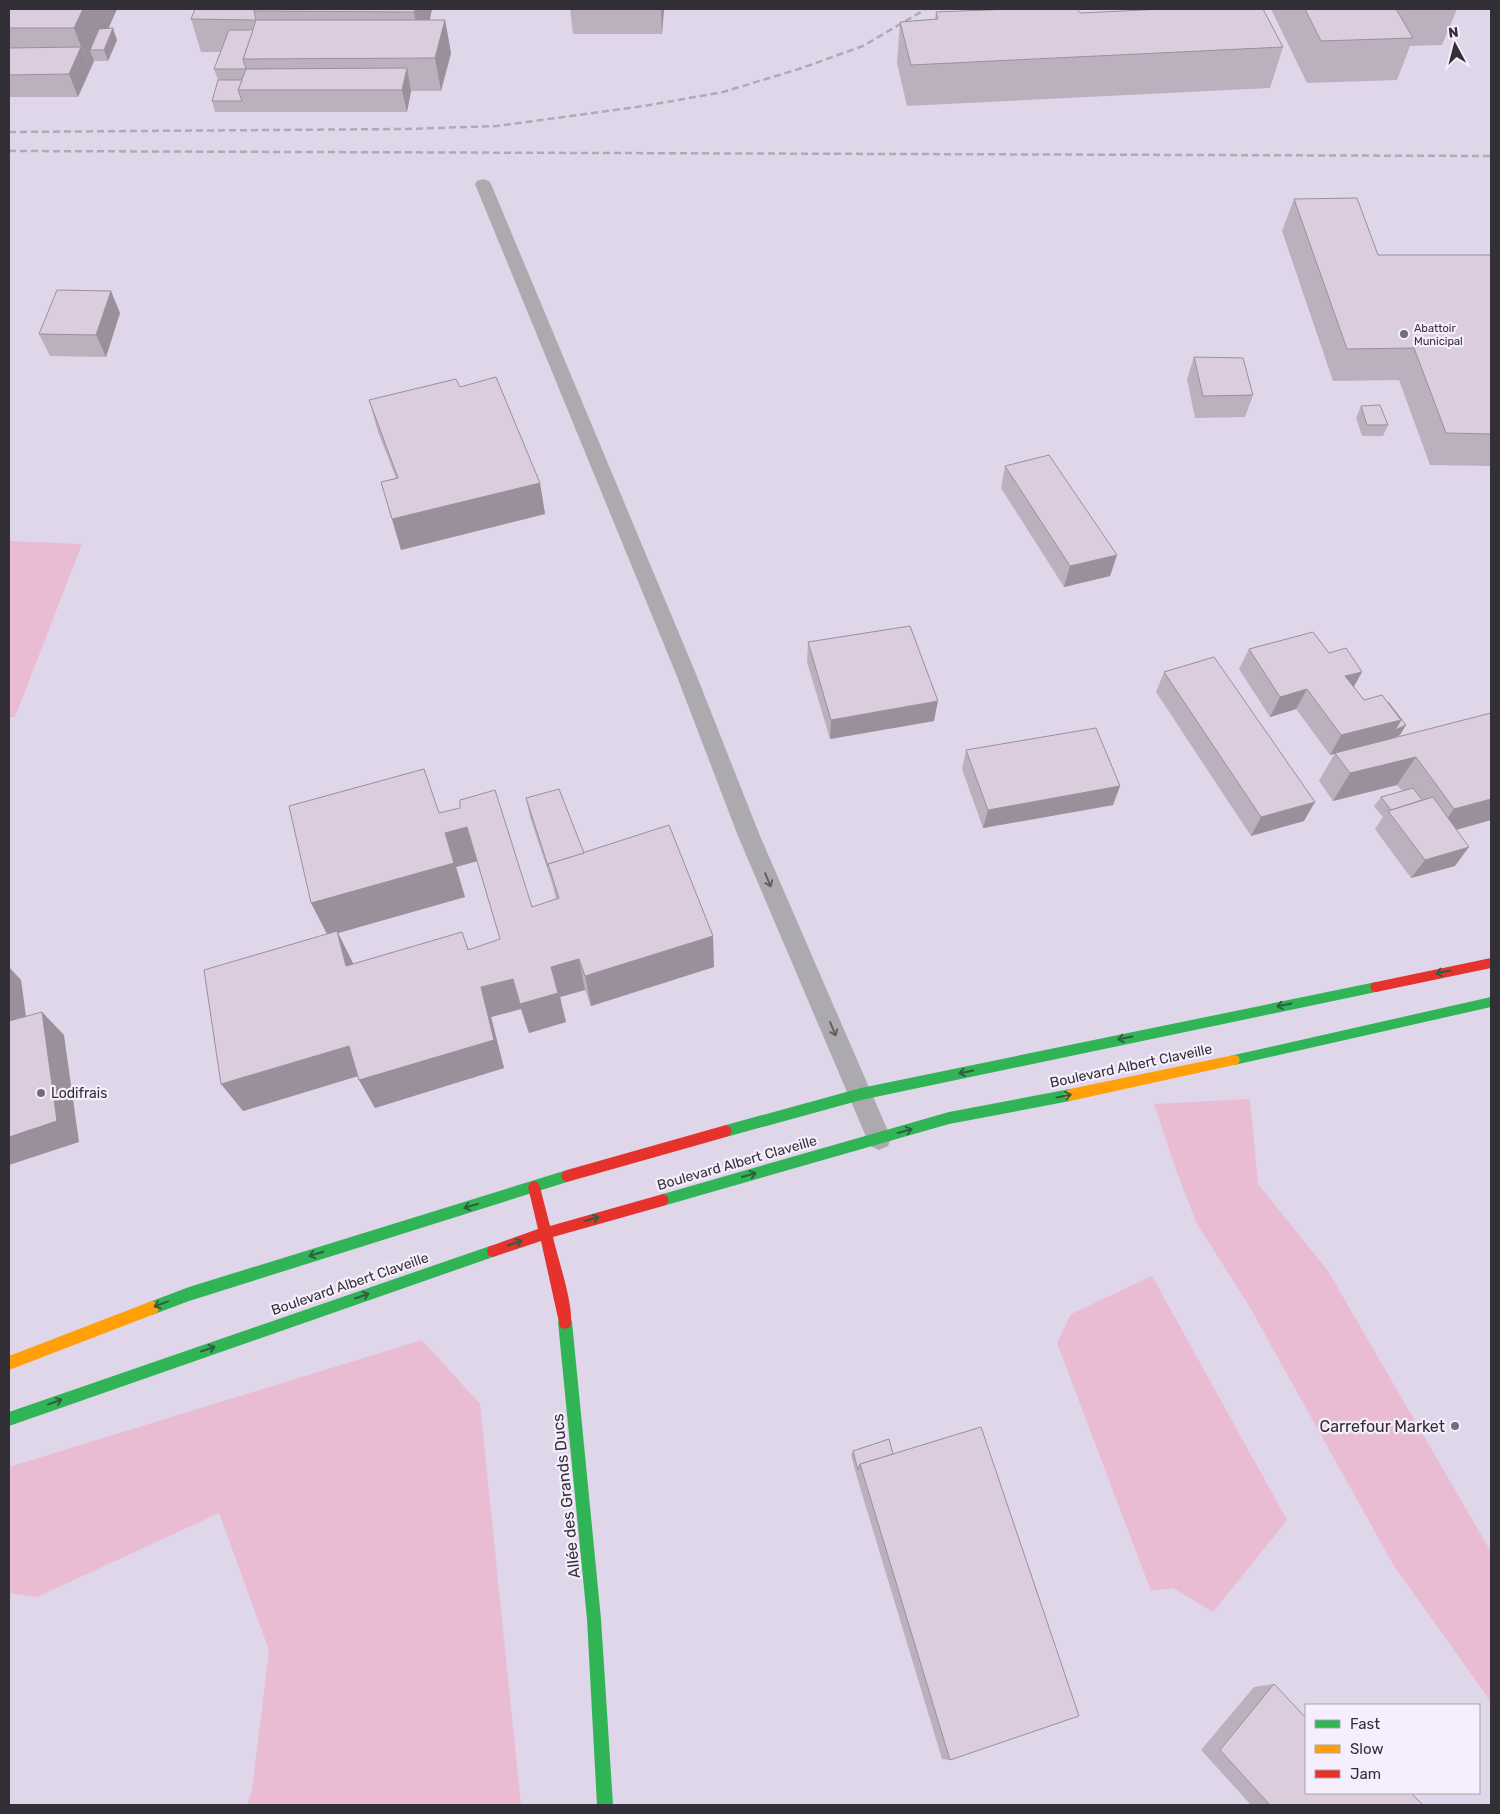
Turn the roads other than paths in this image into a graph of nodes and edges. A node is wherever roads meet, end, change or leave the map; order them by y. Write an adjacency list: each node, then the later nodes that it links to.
1 (483, 184): 4 (lane, one-way to 4)
2 (1491, 963): 4 (main road, Boulevard Albert Claveille, one-way to 4)
3 (1491, 1002): 5 (main road, Boulevard Albert Claveille, one-way to 3)
4 (861, 1094): 5 (lane); 6 (main road, Boulevard Albert Claveille)
5 (879, 1138): 7 (main road, Boulevard Albert Claveille, one-way to 5)
6 (534, 1187): 7 (main road, Allée des Grands Ducs); 8 (main road, Boulevard Albert Claveille, one-way to 8)
7 (546, 1233): 9 (main road, Boulevard Albert Claveille, one-way to 7); 10 (main road, Allée des Grands Ducs)
8 (9, 1363)
9 (9, 1419)
10 (605, 1805)

